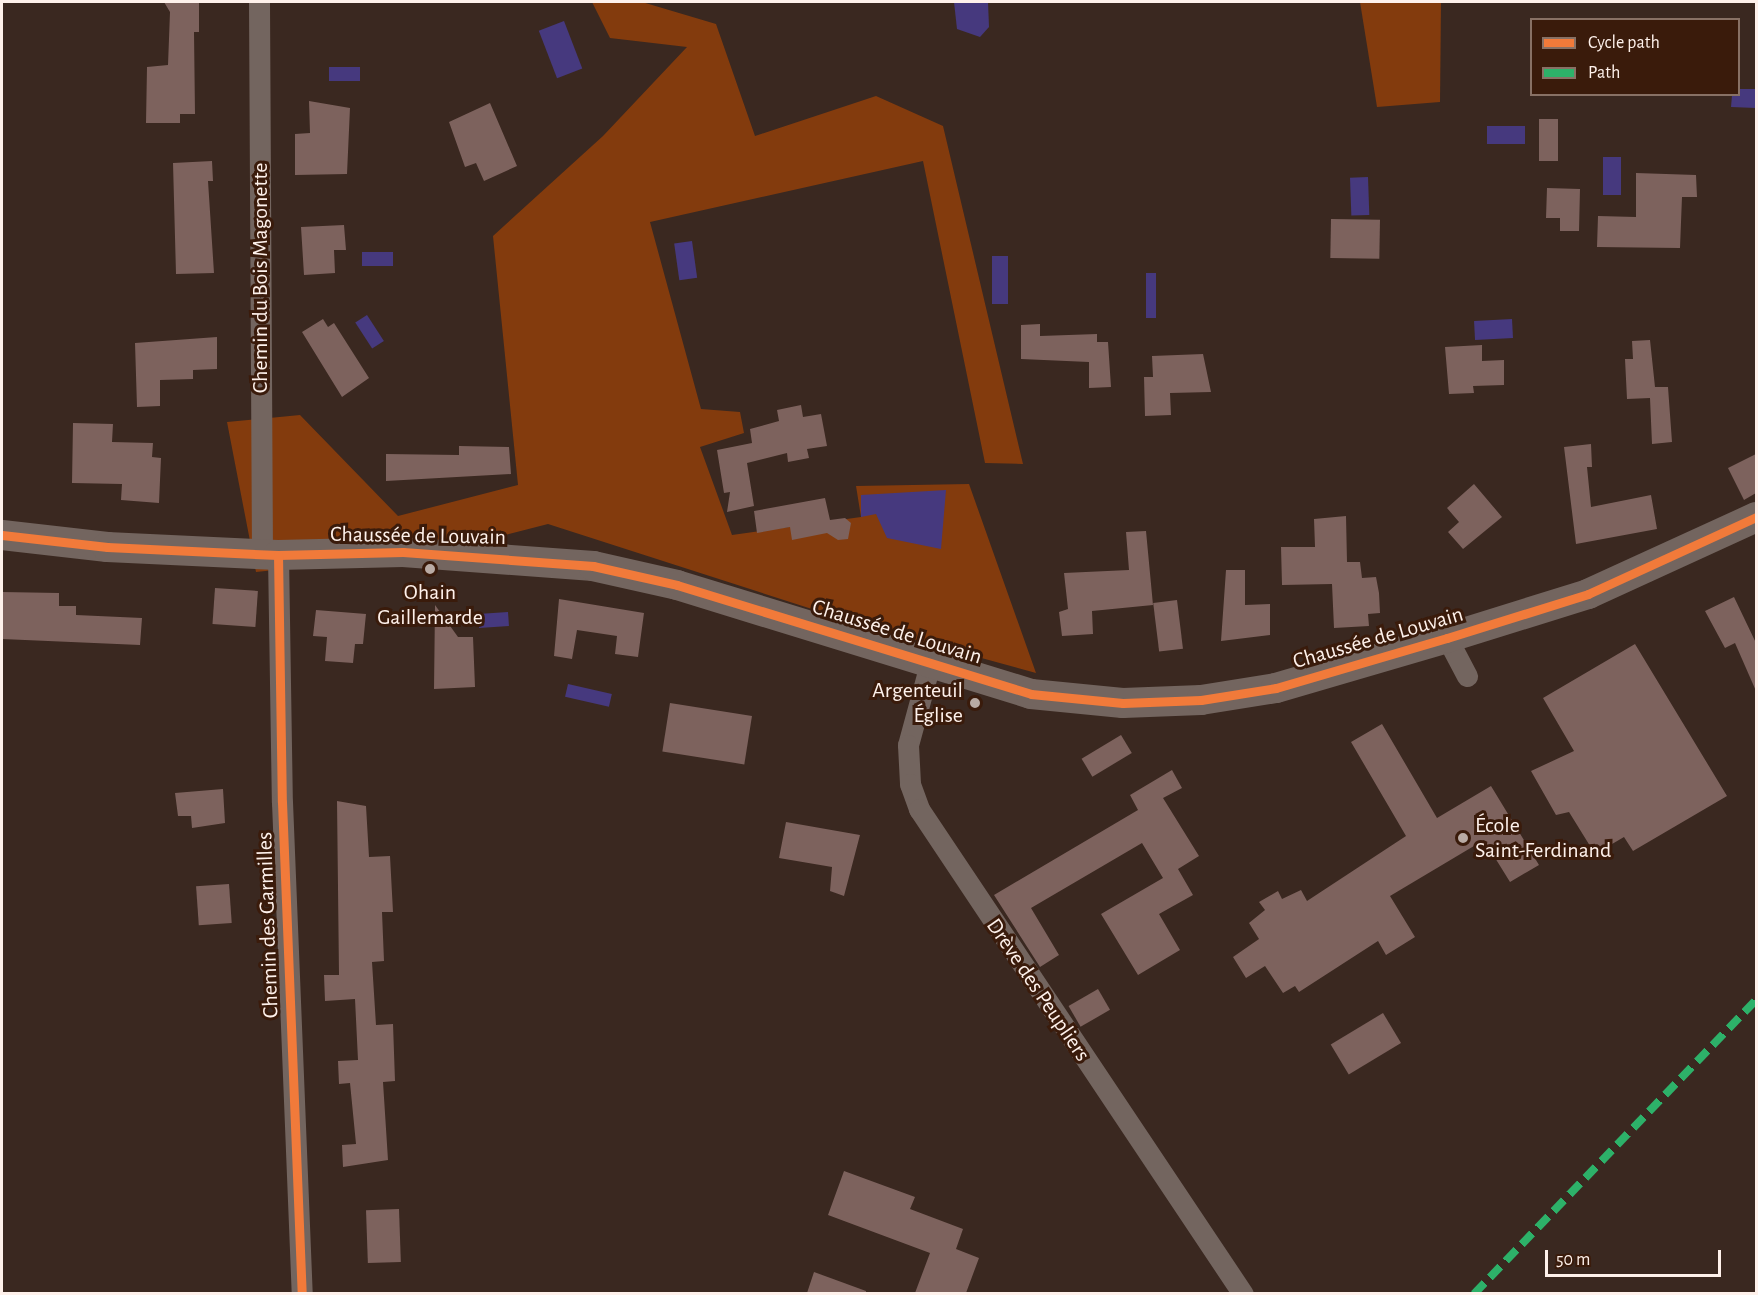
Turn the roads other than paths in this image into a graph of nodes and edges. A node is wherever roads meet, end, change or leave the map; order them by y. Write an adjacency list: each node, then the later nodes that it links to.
1 (259, 2): 4 (street, Chemin du Bois Magonette)
2 (1756, 517): 5 (main road, Chaussée de Louvain)
3 (2, 535): 4 (main road, Chaussée de Louvain)
4 (270, 554): 6 (main road, Chaussée de Louvain); 8 (street, Chemin des Garmilles)
5 (1447, 638): 6 (main road, Chaussée de Louvain); 7 (street)
6 (930, 664): 9 (street, Drève des Peupliers)
7 (1467, 676)
8 (302, 1293)
9 (1242, 1293)

